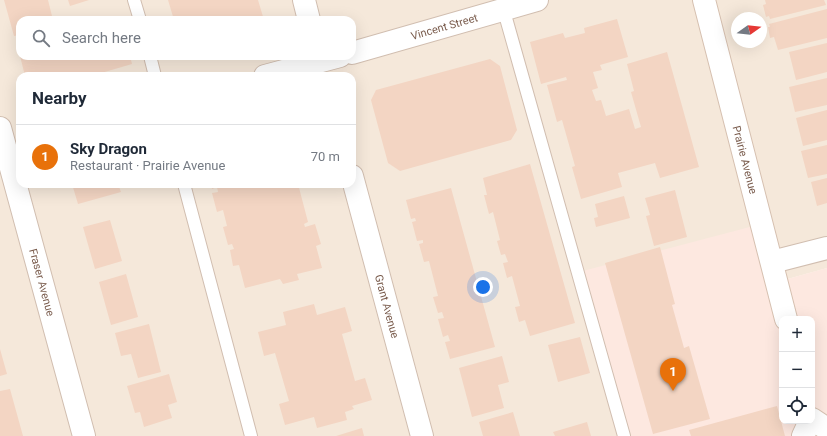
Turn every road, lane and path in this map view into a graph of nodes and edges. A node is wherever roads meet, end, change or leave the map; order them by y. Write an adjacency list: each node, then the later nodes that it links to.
1 (134, 0): 6 (lane)
2 (304, 0): 7 (street)
3 (536, 0): 5 (street, Vincent Street)
4 (704, 0): 19 (street, Prairie Avenue)
5 (502, 5): 8 (street, Vincent Street); 27 (lane)
6 (139, 16)
7 (308, 16)
8 (356, 52)
9 (151, 60): 11 (lane)
10 (326, 62): 12 (street)
11 (154, 72)
12 (282, 72)
13 (6, 141): 14 (street, Fraser Avenue)
14 (16, 179)
15 (18, 188): 24 (street, Fraser Avenue)
16 (185, 188): 25 (lane)
17 (355, 188): 26 (street, Grant Avenue)
18 (827, 248): 19 (street)
19 (772, 262): 20 (street, Prairie Avenue)
20 (785, 316)
21 (815, 422): 23 (street)
22 (809, 424): 28 (street)
23 (827, 429)
24 (84, 436)
25 (251, 436)
26 (422, 436)
27 (624, 436)
28 (804, 436)

